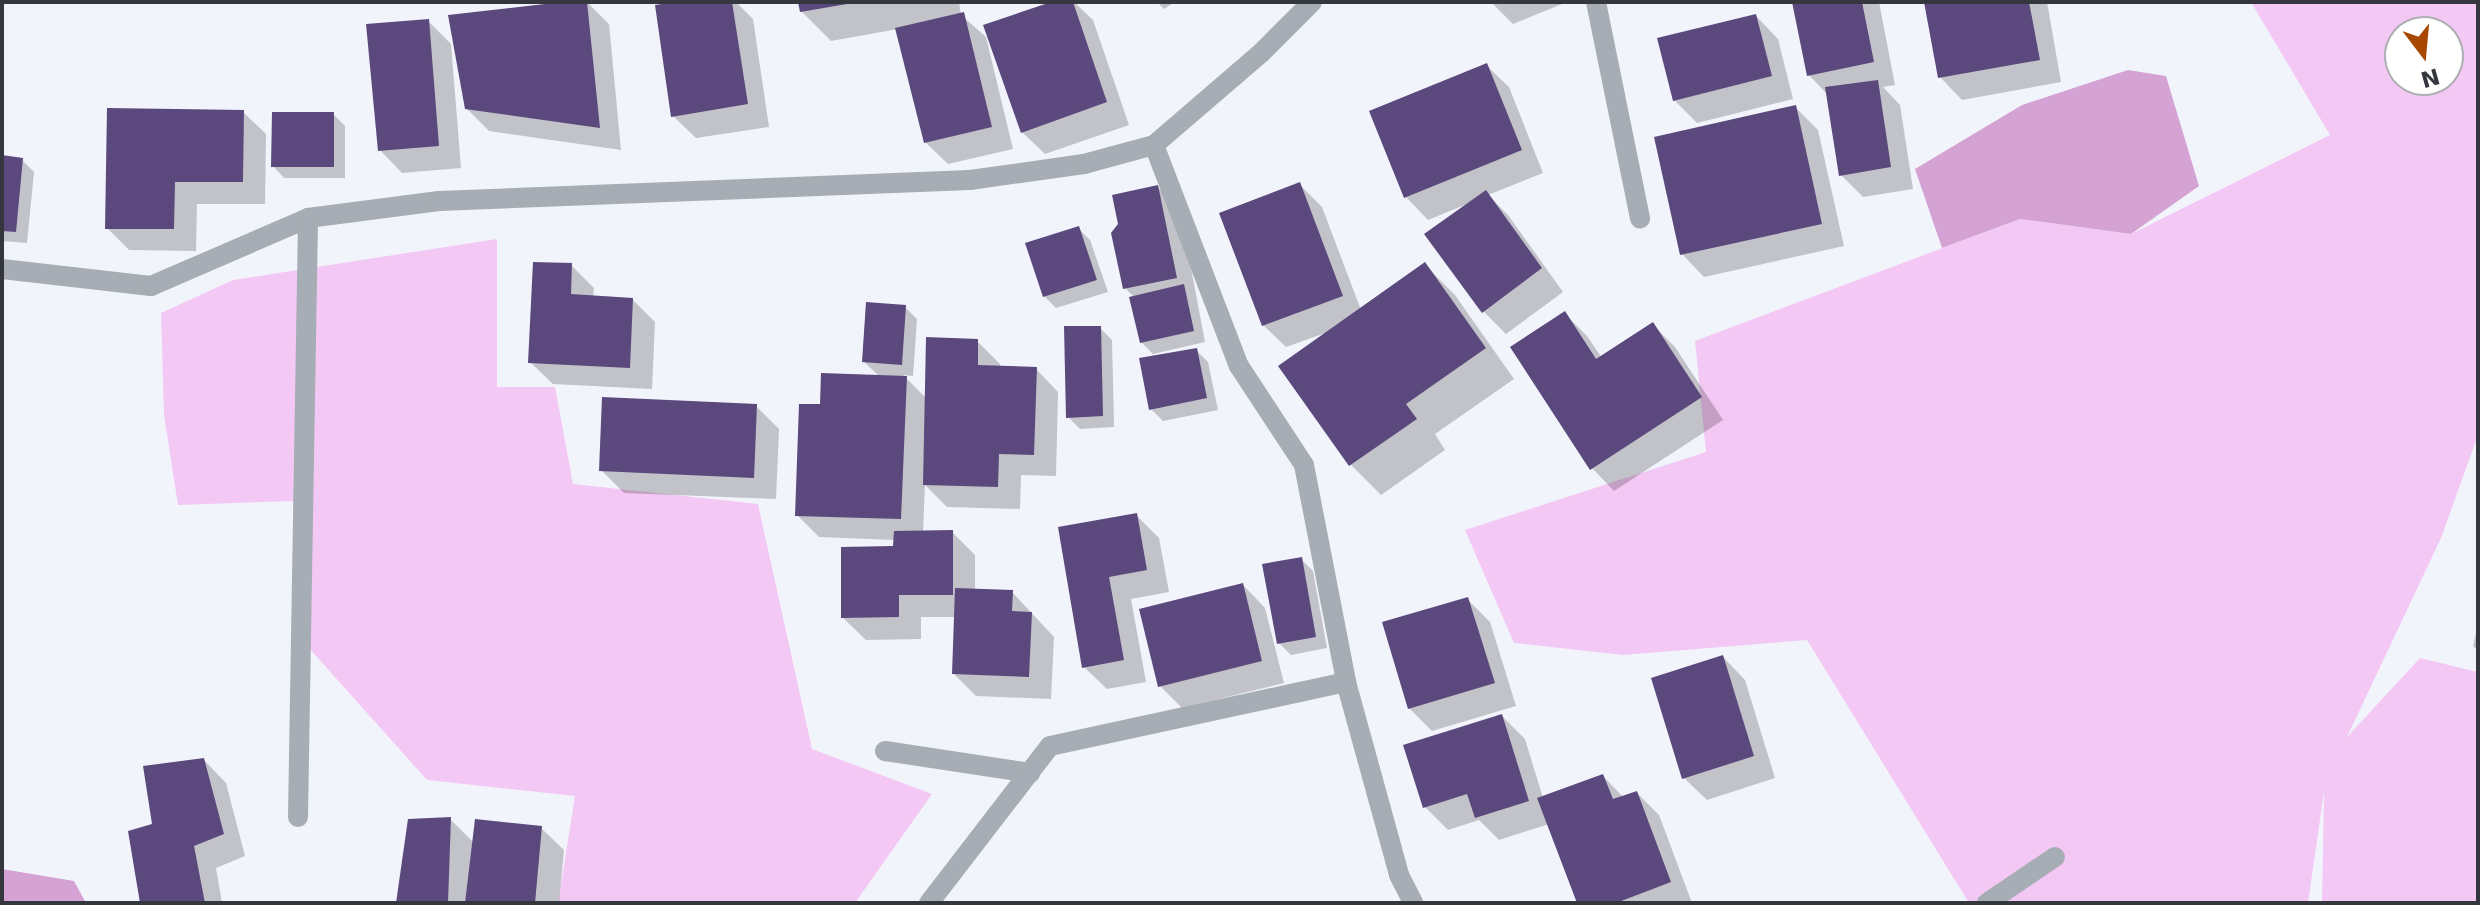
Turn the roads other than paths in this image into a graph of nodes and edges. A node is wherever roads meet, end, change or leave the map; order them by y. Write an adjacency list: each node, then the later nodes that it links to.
1 (1312, 2): 3 (street)
2 (1596, 2): 5 (street)
3 (1154, 145): 4 (street); 7 (street)
4 (308, 218): 6 (street); 10 (street)
5 (1640, 219)
6 (2, 269)
7 (1346, 682): 9 (street); 13 (street)
8 (885, 751): 9 (street)
9 (1030, 773): 12 (street)
10 (298, 817)
11 (2055, 857): 14 (street)
12 (929, 903)
13 (1413, 903)
14 (1987, 903)

